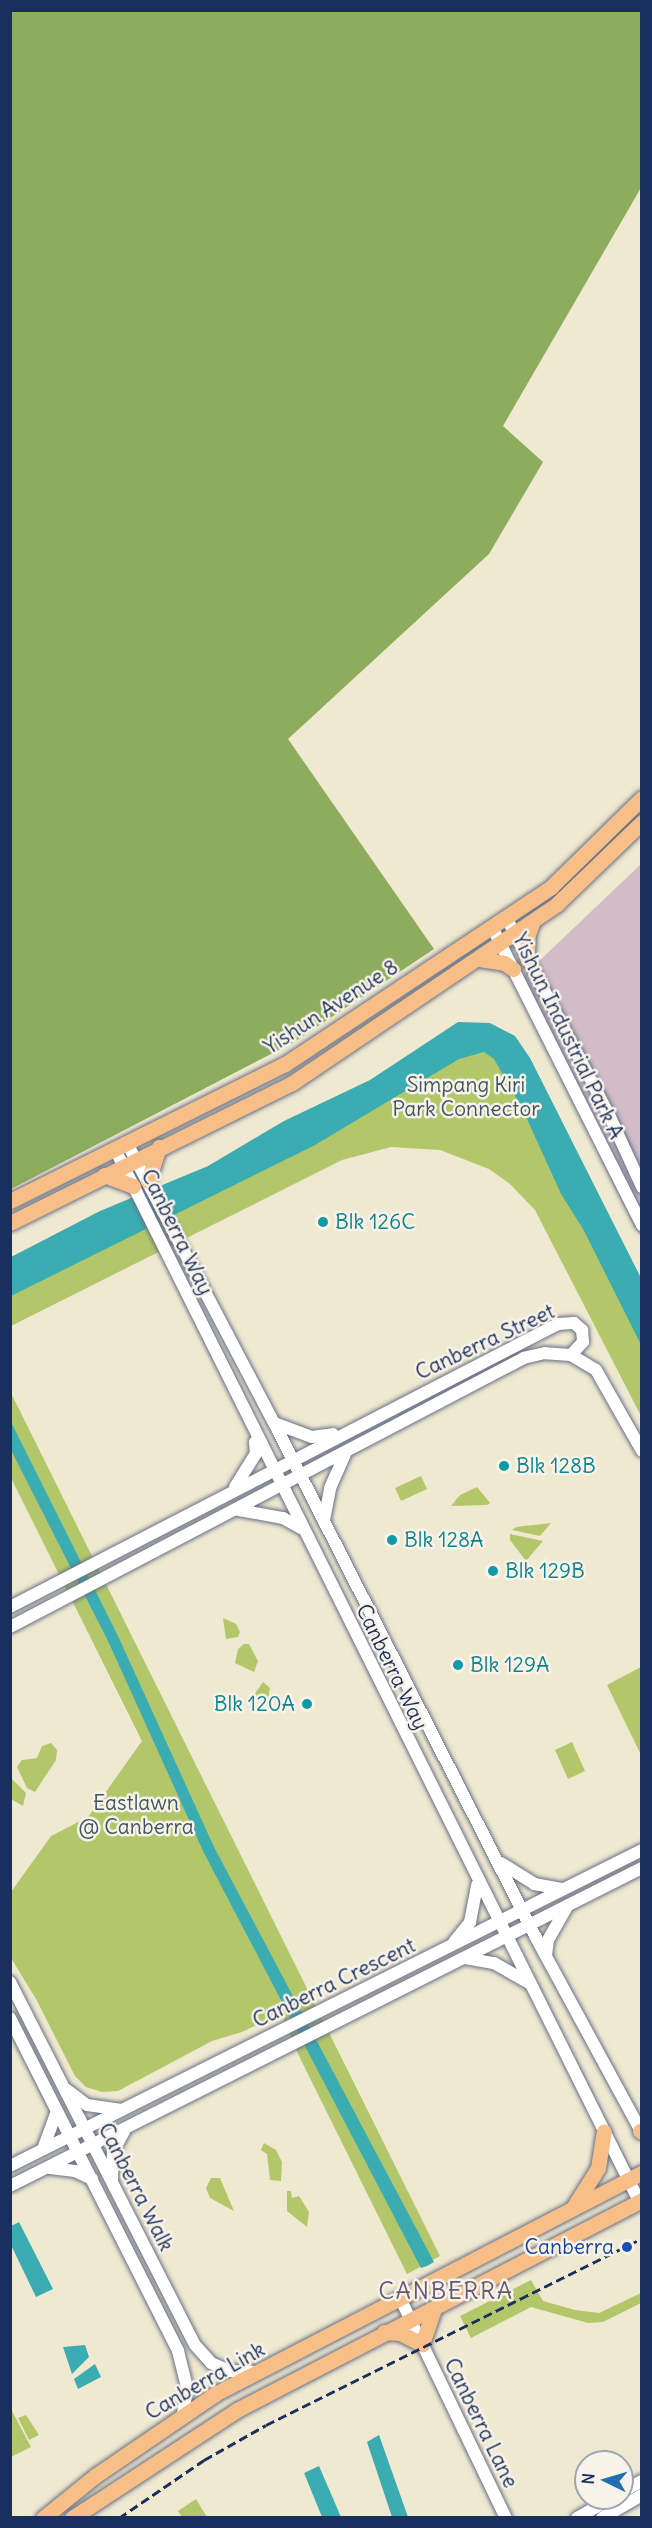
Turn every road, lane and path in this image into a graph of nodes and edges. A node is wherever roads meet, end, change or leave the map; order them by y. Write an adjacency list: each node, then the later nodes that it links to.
1 (642, 798): 3 (main road, Yishun Avenue 8)
2 (642, 822): 4 (main road, Yishun Avenue 8)
3 (506, 917): 5 (main road, Yishun Avenue 8); 6 (street, Yishun Industrial Park A)
4 (533, 921): 6 (main road, Yishun Avenue 8); 8 (main road)
5 (492, 927): 7 (street, Yishun Industrial Park A); 11 (main road, Yishun Avenue 8)
6 (515, 935): 7 (main road, Yishun Avenue 8); 8 (street, Yishun Industrial Park A)
7 (502, 945): 9 (main road, Yishun Avenue 8); 10 (street, Yishun Industrial Park A)
8 (527, 958): 17 (street, Yishun Industrial Park A)
9 (479, 959): 10 (main road); 12 (main road, Yishun Avenue 8)
10 (513, 969): 18 (street, Yishun Industrial Park A)
11 (121, 1146): 13 (street, Canberra Way); 19 (main road, Yishun Avenue 8)
12 (159, 1147): 13 (main road, Yishun Avenue 8); 15 (main road)
13 (130, 1163): 14 (main road, Yishun Avenue 8); 15 (street, Canberra Way); 16 (street, Canberra Way)
14 (104, 1175): 16 (main road); 20 (main road, Yishun Avenue 8)
15 (148, 1182): 23 (street, Canberra Way)
16 (133, 1187): 25 (street, Canberra Way)
17 (642, 1188): 18 (street, Yishun Industrial Park A)
18 (626, 1195): 21 (street, Yishun Industrial Park A)
19 (10, 1201)
20 (10, 1222)
21 (642, 1225)
22 (571, 1355): 24 (street, Canberra Street); 26 (street); 27 (street, Canberra Street)
23 (274, 1423): 24 (street); 28 (street, Canberra Way)
24 (342, 1434): 28 (street, Canberra Street)
25 (254, 1435): 29 (street, Canberra Way); 32 (street)
26 (642, 1451)
27 (346, 1454): 30 (street, Canberra Street); 34 (street)
28 (293, 1459): 29 (street, Canberra Street); 30 (street, Canberra Way)
29 (271, 1470): 31 (street, Canberra Way); 32 (street, Canberra Street)
30 (302, 1478): 31 (street, Canberra Street); 34 (street, Canberra Way)
31 (280, 1488): 33 (street, Canberra Street); 35 (street, Canberra Way)
32 (232, 1491): 36 (street, Canberra Street)
33 (238, 1510): 35 (street); 37 (street, Canberra Street)
34 (324, 1522): 39 (street, Canberra Way)
35 (301, 1528): 41 (street, Canberra Way)
36 (10, 1607)
37 (10, 1627)
38 (642, 1850): 42 (street, Canberra Crescent)
39 (500, 1863): 42 (street); 44 (street, Canberra Way)
40 (642, 1868): 43 (street, Canberra Crescent)
41 (477, 1881): 45 (street, Canberra Way); 48 (street)
42 (562, 1889): 44 (street, Canberra Crescent)
43 (569, 1904): 46 (street, Canberra Crescent); 49 (street)
44 (522, 1911): 45 (street, Canberra Crescent); 46 (street, Canberra Way)
45 (499, 1922): 47 (street, Canberra Way); 48 (street, Canberra Crescent)
46 (529, 1924): 47 (street, Canberra Crescent); 49 (street, Canberra Way)
47 (506, 1935): 50 (street, Canberra Crescent); 52 (street, Canberra Way)
48 (452, 1945): 55 (street, Canberra Crescent)
49 (546, 1956): 60 (street, Canberra Way)
50 (464, 1958): 52 (street); 57 (street, Canberra Crescent)
51 (10, 1982): 54 (street, Canberra Walk)
52 (530, 1983): 59 (street, Canberra Way)
53 (10, 2018): 56 (street, Canberra Walk)
54 (60, 2082): 55 (street); 58 (street, Canberra Walk)
55 (122, 2110): 58 (street, Canberra Crescent)
56 (57, 2111): 61 (street, Canberra Walk); 63 (street)
57 (126, 2127): 62 (street, Canberra Crescent); 69 (street)
58 (84, 2128): 61 (street, Canberra Crescent); 62 (street, Canberra Walk)
59 (604, 2131): 67 (street, Canberra Way); 72 (main road)
60 (641, 2132)
61 (70, 2135): 63 (street, Canberra Crescent); 64 (street, Canberra Walk)
62 (94, 2146): 64 (street, Canberra Crescent); 69 (street, Canberra Walk)
63 (43, 2150): 65 (street, Canberra Crescent)
64 (79, 2153): 66 (street, Canberra Crescent); 68 (street, Canberra Walk)
65 (10, 2166)
66 (49, 2168): 68 (street); 70 (street, Canberra Crescent)
67 (635, 2176): 71 (street, Canberra Way); 72 (main road, Canberra Link)
68 (92, 2179): 79 (street, Canberra Walk)
69 (112, 2184): 78 (street, Canberra Walk)
70 (10, 2186)
71 (640, 2200): 74 (main road, Canberra Link)
72 (572, 2208): 73 (main road, Canberra Link)
73 (401, 2300): 75 (street); 78 (main road, Canberra Link)
74 (434, 2309): 75 (main road, Canberra Link); 77 (main road)
75 (411, 2320): 76 (main road, Canberra Link); 77 (street)
76 (384, 2332): 77 (main road); 82 (main road, Canberra Link)
77 (422, 2344): 83 (street, Canberra Lane)
78 (256, 2372): 79 (main road, Canberra Link)
79 (183, 2413): 81 (main road, Canberra Link)
80 (642, 2495): 84 (street)
81 (43, 2517)
82 (72, 2517)
83 (506, 2517)
84 (602, 2517)

